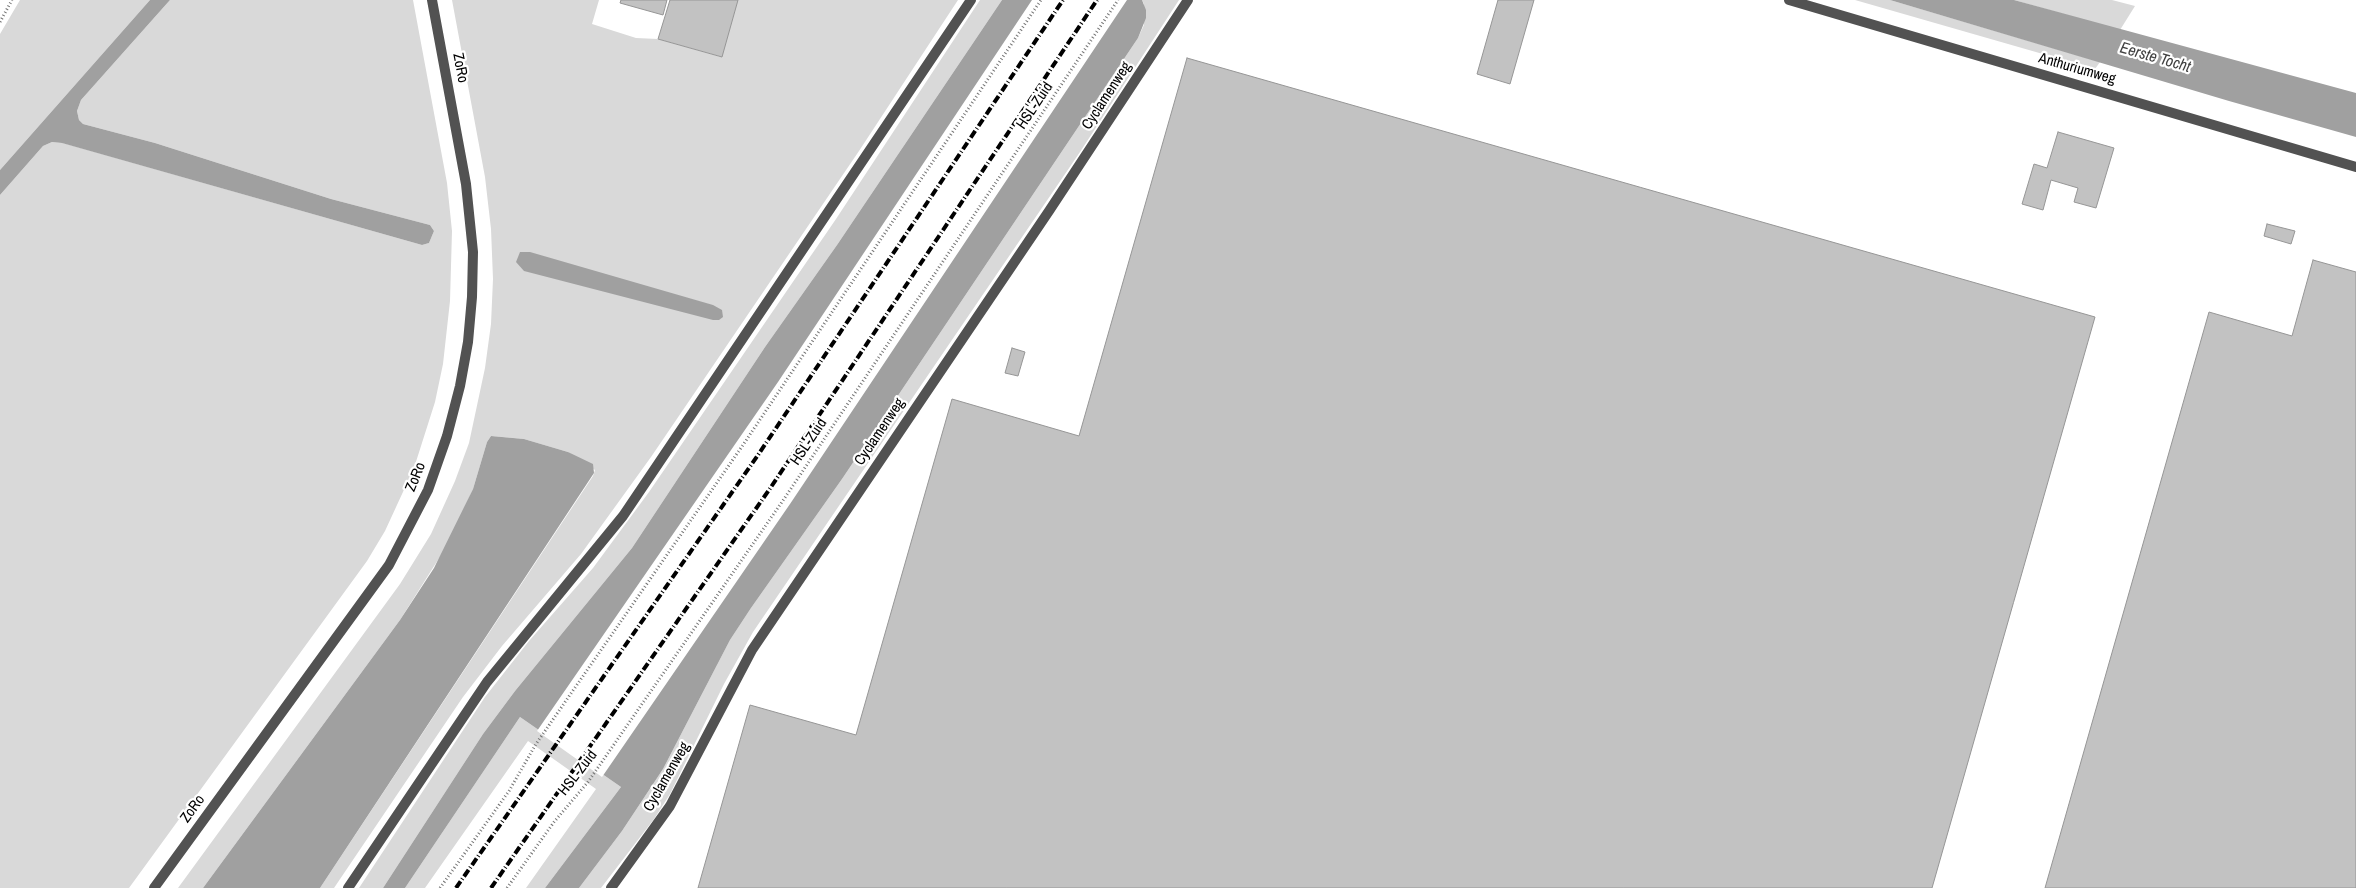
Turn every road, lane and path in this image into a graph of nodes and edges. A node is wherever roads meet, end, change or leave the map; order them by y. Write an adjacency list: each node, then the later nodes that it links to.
1 (12, 0): 8 (path)
2 (432, 0): 10 (street, ZoRo)
3 (971, 0): 11 (street)
4 (1042, 0): 12 (path)
5 (1118, 0): 13 (path, HSL-Zuid)
6 (1188, 0): 14 (street, Cyclamenweg)
7 (1789, 0): 9 (street, Anthuriumweg)
8 (0, 22)
9 (2356, 166)
10 (154, 888)
11 (348, 888)
12 (440, 888)
13 (507, 888)
14 (611, 888)

